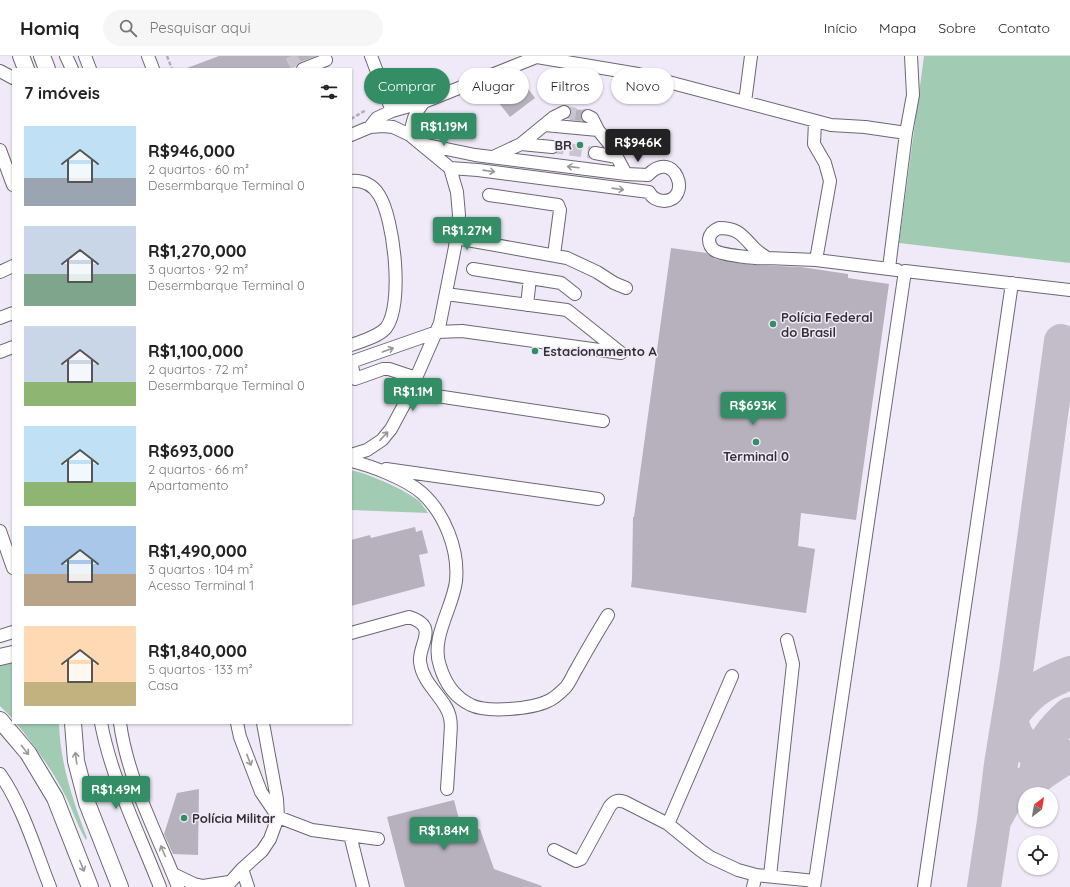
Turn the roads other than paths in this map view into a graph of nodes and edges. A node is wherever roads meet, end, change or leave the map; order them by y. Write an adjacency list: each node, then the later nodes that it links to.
1 (21, 56): 11 (main road)
2 (42, 56): 12 (main road)
3 (66, 56): 13 (street)
4 (85, 56): 14 (street)
5 (148, 56): 15 (street)
6 (371, 56): 23 (street)
7 (538, 56): 19 (street); 20 (street)
8 (751, 56): 20 (street)
9 (911, 56): 30 (street)
10 (326, 60): 16 (street)
11 (26, 68)
12 (47, 68)
13 (72, 68)
14 (90, 68)
15 (153, 68)
16 (303, 68)
17 (0, 71): 18 (street)
18 (12, 77)
19 (450, 92)
20 (745, 102): 26 (street)
21 (417, 104): 23 (street)
22 (422, 104): 32 (street)
23 (392, 111): 28 (street)
24 (564, 112): 27 (street)
25 (588, 116): 29 (street)
26 (815, 121): 30 (street); 48 (street)
27 (546, 125): 29 (street); 34 (street)
28 (370, 127): 31 (street); 32 (street)
29 (598, 130): 39 (street)
30 (906, 133): 50 (street)
31 (352, 135)
32 (410, 135): 33 (street)
33 (422, 144): 38 (street); 40 (street)
34 (521, 144): 35 (street); 38 (street)
35 (552, 147)
36 (0, 150): 43 (street)
37 (595, 154): 39 (street)
38 (492, 157): 41 (street, one-way to 38)
39 (617, 157): 41 (street)
40 (450, 168): 41 (street, one-way to 41); 45 (street)
41 (626, 174)
42 (352, 181): 64 (street)
43 (12, 182)
44 (489, 195): 46 (street)
45 (456, 238): 46 (street); 58 (street)
46 (554, 255): 56 (street)
47 (767, 258): 48 (street)
48 (816, 260): 50 (street)
49 (12, 266): 53 (street)
50 (889, 268): 52 (street)
51 (473, 269): 54 (street)
52 (905, 271): 55 (street); 103 (street)
53 (0, 272)
54 (530, 278): 59 (street); 60 (street)
55 (1012, 283): 57 (street); 113 (street)
56 (626, 288)
57 (1070, 290)
58 (446, 294): 60 (street); 63 (street)
59 (575, 294)
60 (527, 305): 63 (street)
61 (12, 313): 62 (street)
62 (0, 318)
63 (437, 332): 67 (street, one-way to 63); 69 (street)
64 (352, 345)
65 (12, 347): 66 (street)
66 (0, 352)
67 (352, 362)
68 (352, 366): 69 (street)
69 (416, 378): 70 (street)
70 (410, 392): 71 (street); 72 (street, one-way to 70)
71 (603, 421)
72 (352, 455)
73 (352, 461): 74 (street)
74 (369, 466): 75 (street); 78 (street)
75 (598, 499)
76 (0, 531): 77 (street)
77 (12, 565)
78 (608, 615)
79 (12, 632): 81 (street)
80 (352, 633): 93 (street)
81 (0, 636)
82 (787, 640): 102 (street)
83 (12, 654): 84 (main road)
84 (0, 657)
85 (732, 676): 95 (street)
86 (0, 720): 106 (main road, one-way to 106)
87 (73, 724): 107 (main road, one-way to 87)
88 (102, 724): 108 (street)
89 (120, 724): 100 (street, one-way to 89)
90 (237, 724): 94 (street, one-way to 94)
91 (263, 724): 94 (street)
92 (0, 774): 105 (street)
93 (447, 788)
94 (278, 817): 96 (street); 99 (street)
95 (668, 824): 98 (street); 101 (street)
96 (350, 835): 97 (street); 111 (street)
97 (378, 839)
98 (554, 850)
99 (242, 869): 104 (street); 110 (street)
100 (173, 874): 104 (street); 109 (street)
101 (756, 875): 102 (street); 112 (street)
102 (770, 876): 103 (street)
103 (815, 884)
104 (228, 885)
105 (50, 887)
106 (90, 887)
107 (120, 887)
108 (160, 887)
109 (178, 887)
110 (248, 887)
111 (363, 887)
112 (753, 887)
113 (924, 887)

